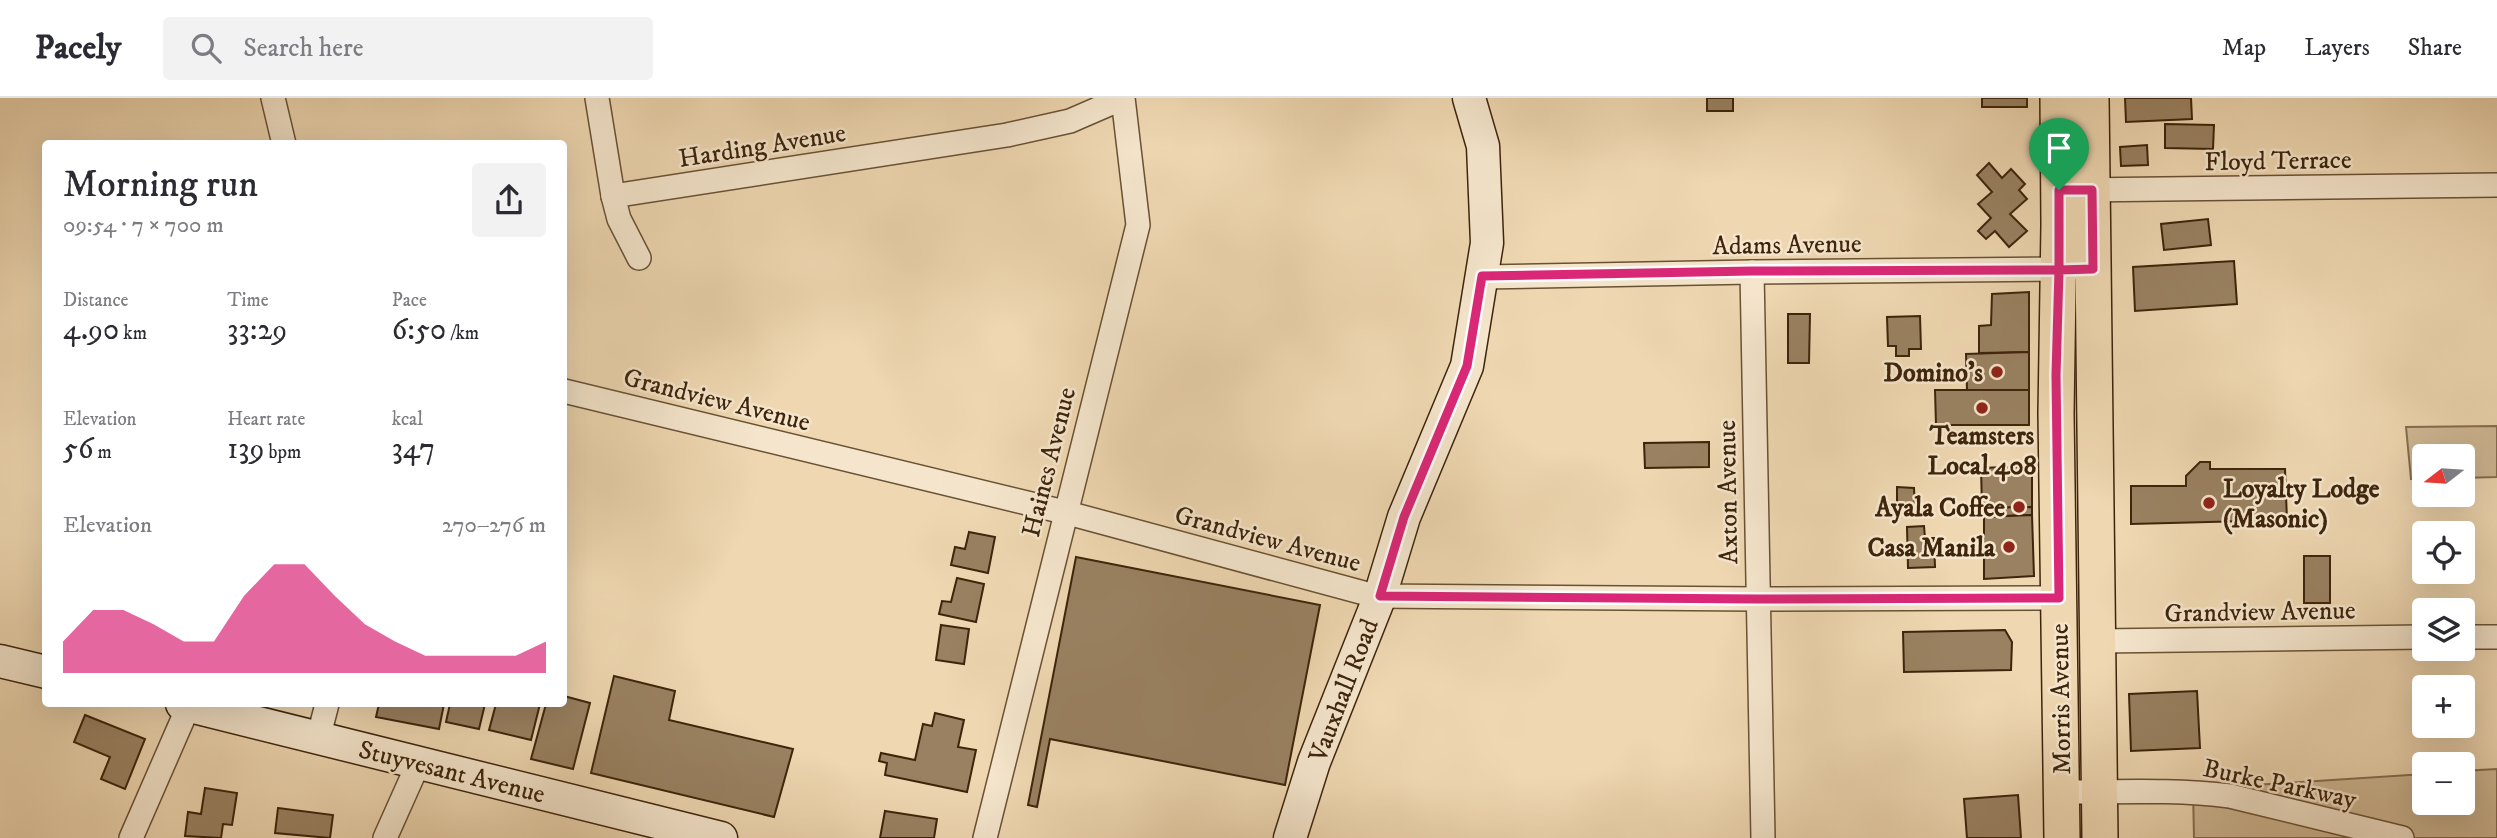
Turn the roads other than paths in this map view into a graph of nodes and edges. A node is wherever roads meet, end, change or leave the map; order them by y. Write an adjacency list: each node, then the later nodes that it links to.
1 (273, 98): 7 (street)
2 (597, 98): 10 (street)
3 (1123, 98): 10 (street, Harding Avenue); 17 (street, Haines Avenue)
4 (1469, 98): 15 (street, Vauxhall Road)
5 (2058, 98): 9 (main road, Morris Avenue)
6 (2091, 98): 9 (main road, Morris Avenue)
7 (283, 140)
8 (2497, 185): 9 (street, Floyd Terrace)
9 (2076, 190): 12 (main road, Morris Avenue); 13 (main road, Morris Avenue)
10 (613, 196): 11 (street)
11 (639, 258)
12 (2093, 269): 13 (street, Adams Avenue); 24 (main road, Morris Avenue)
13 (2059, 270): 14 (street, Adams Avenue); 19 (main road, Morris Avenue)
14 (1752, 271): 15 (street, Adams Avenue); 20 (street, Axton Avenue)
15 (1482, 276): 18 (street, Vauxhall Road)
16 (567, 392): 17 (street, Grandview Avenue)
17 (1064, 512): 18 (street, Grandview Avenue); 38 (street, Haines Avenue)
18 (1380, 596): 20 (street, Grandview Avenue); 39 (street, Vauxhall Road)
19 (2059, 598): 20 (street, Grandview Avenue); 32 (main road, Morris Avenue)
20 (1757, 599): 40 (street, Axton Avenue)
21 (2412, 637): 24 (street, Grandview Avenue)
22 (2475, 637): 23 (street)
23 (2497, 637)
24 (2098, 640): 33 (main road, Morris Avenue)
25 (0, 662): 26 (street)
26 (42, 671)
27 (185, 707): 35 (street)
28 (198, 707): 30 (street, Stuyvesant Avenue)
29 (326, 707): 30 (street)
30 (318, 738): 31 (street, Stuyvesant Avenue)
31 (419, 762): 34 (street, Stuyvesant Avenue); 36 (street)
32 (2061, 792): 33 (street, Burke Parkway); 41 (main road, Morris Avenue)
33 (2099, 792): 42 (main road, Morris Avenue); 43 (street, Burke Parkway)
34 (645, 829): 37 (street, Stuyvesant Avenue)
35 (131, 838)
36 (385, 838)
37 (721, 838)
38 (985, 838)
39 (1290, 838)
40 (1763, 838)
41 (2062, 838)
42 (2100, 838)
43 (2402, 838)

